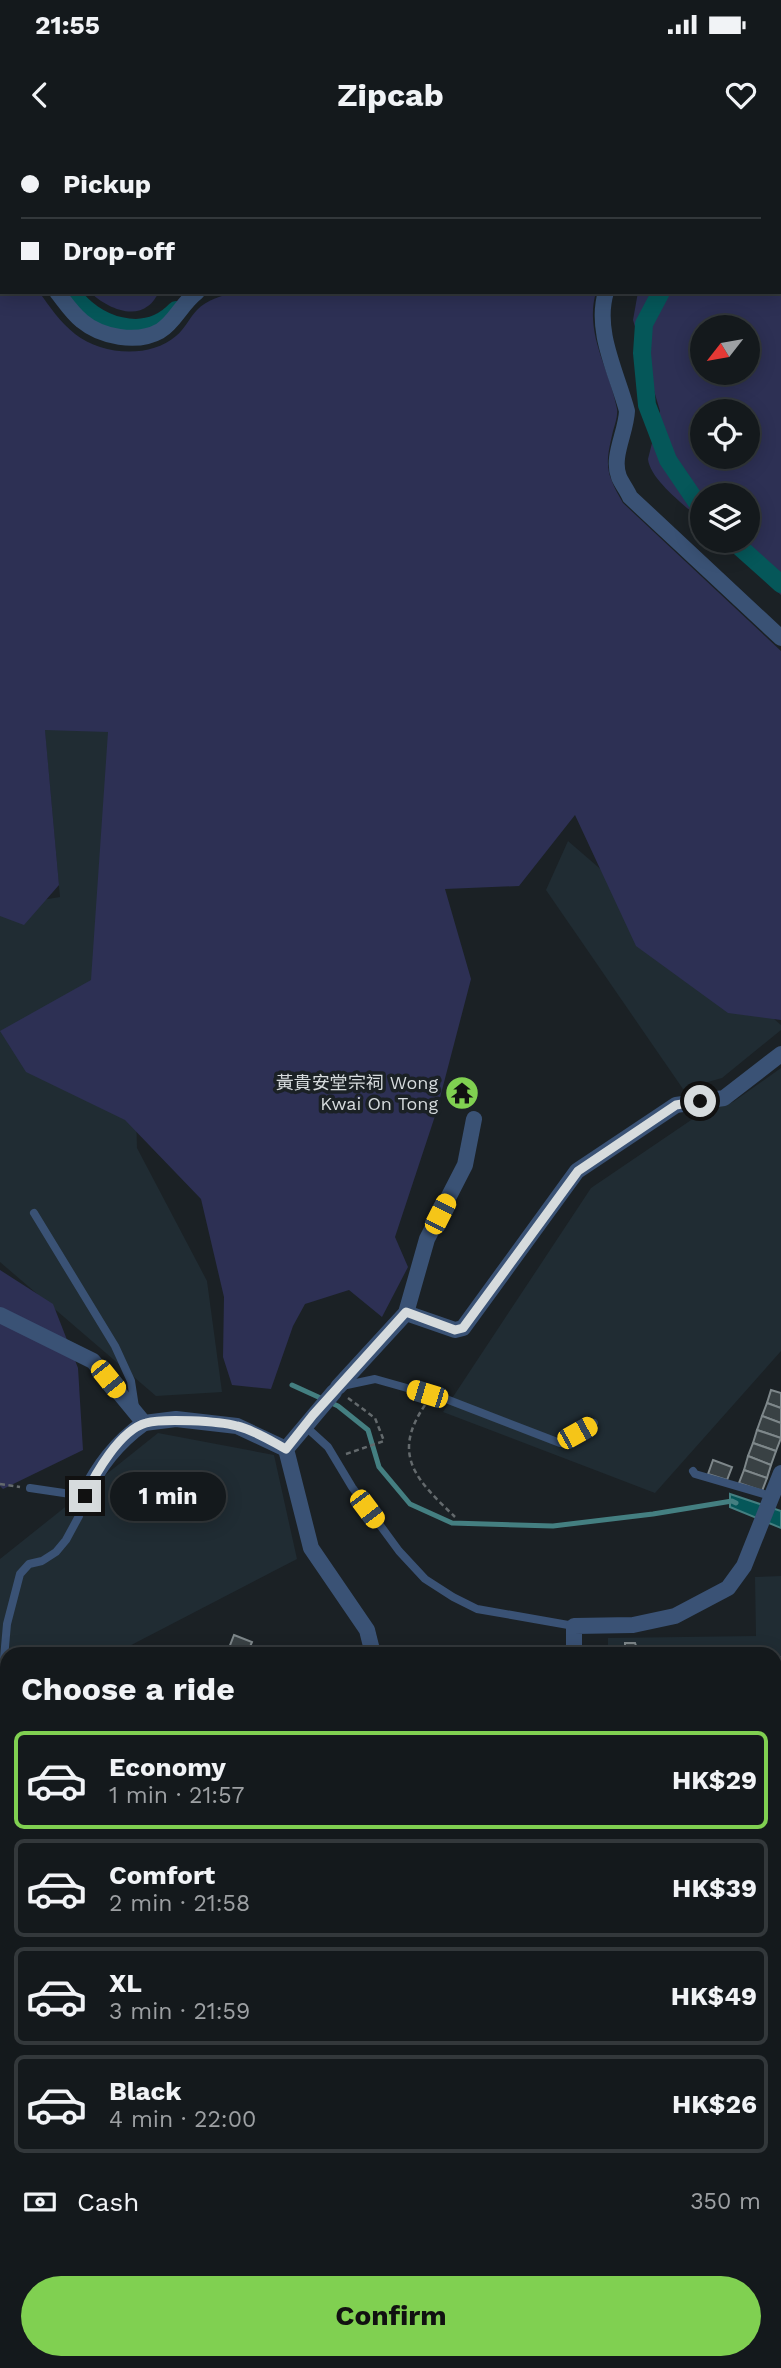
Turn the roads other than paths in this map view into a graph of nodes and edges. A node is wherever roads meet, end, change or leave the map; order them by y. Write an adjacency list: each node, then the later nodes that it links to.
1 (59, 294): 2 (street)
2 (194, 294)
3 (605, 294): 4 (street)
4 (781, 638)
5 (781, 1054): 8 (street)
6 (474, 1119): 8 (street)
7 (34, 1213): 11 (lane)
8 (406, 1312): 10 (street)
9 (0, 1315): 11 (street)
10 (338, 1388): 12 (street); 13 (lane)
11 (140, 1418): 14 (street); 18 (street)
12 (309, 1420): 14 (street); 19 (lane)
13 (594, 1423)
14 (286, 1449): 21 (street)
15 (693, 1471): 17 (lane)
16 (30, 1488): 18 (lane)
17 (775, 1489): 19 (street)
18 (85, 1496): 20 (lane)
19 (574, 1626): 22 (street)
20 (5, 1647)
21 (371, 1647)
22 (574, 1647)

